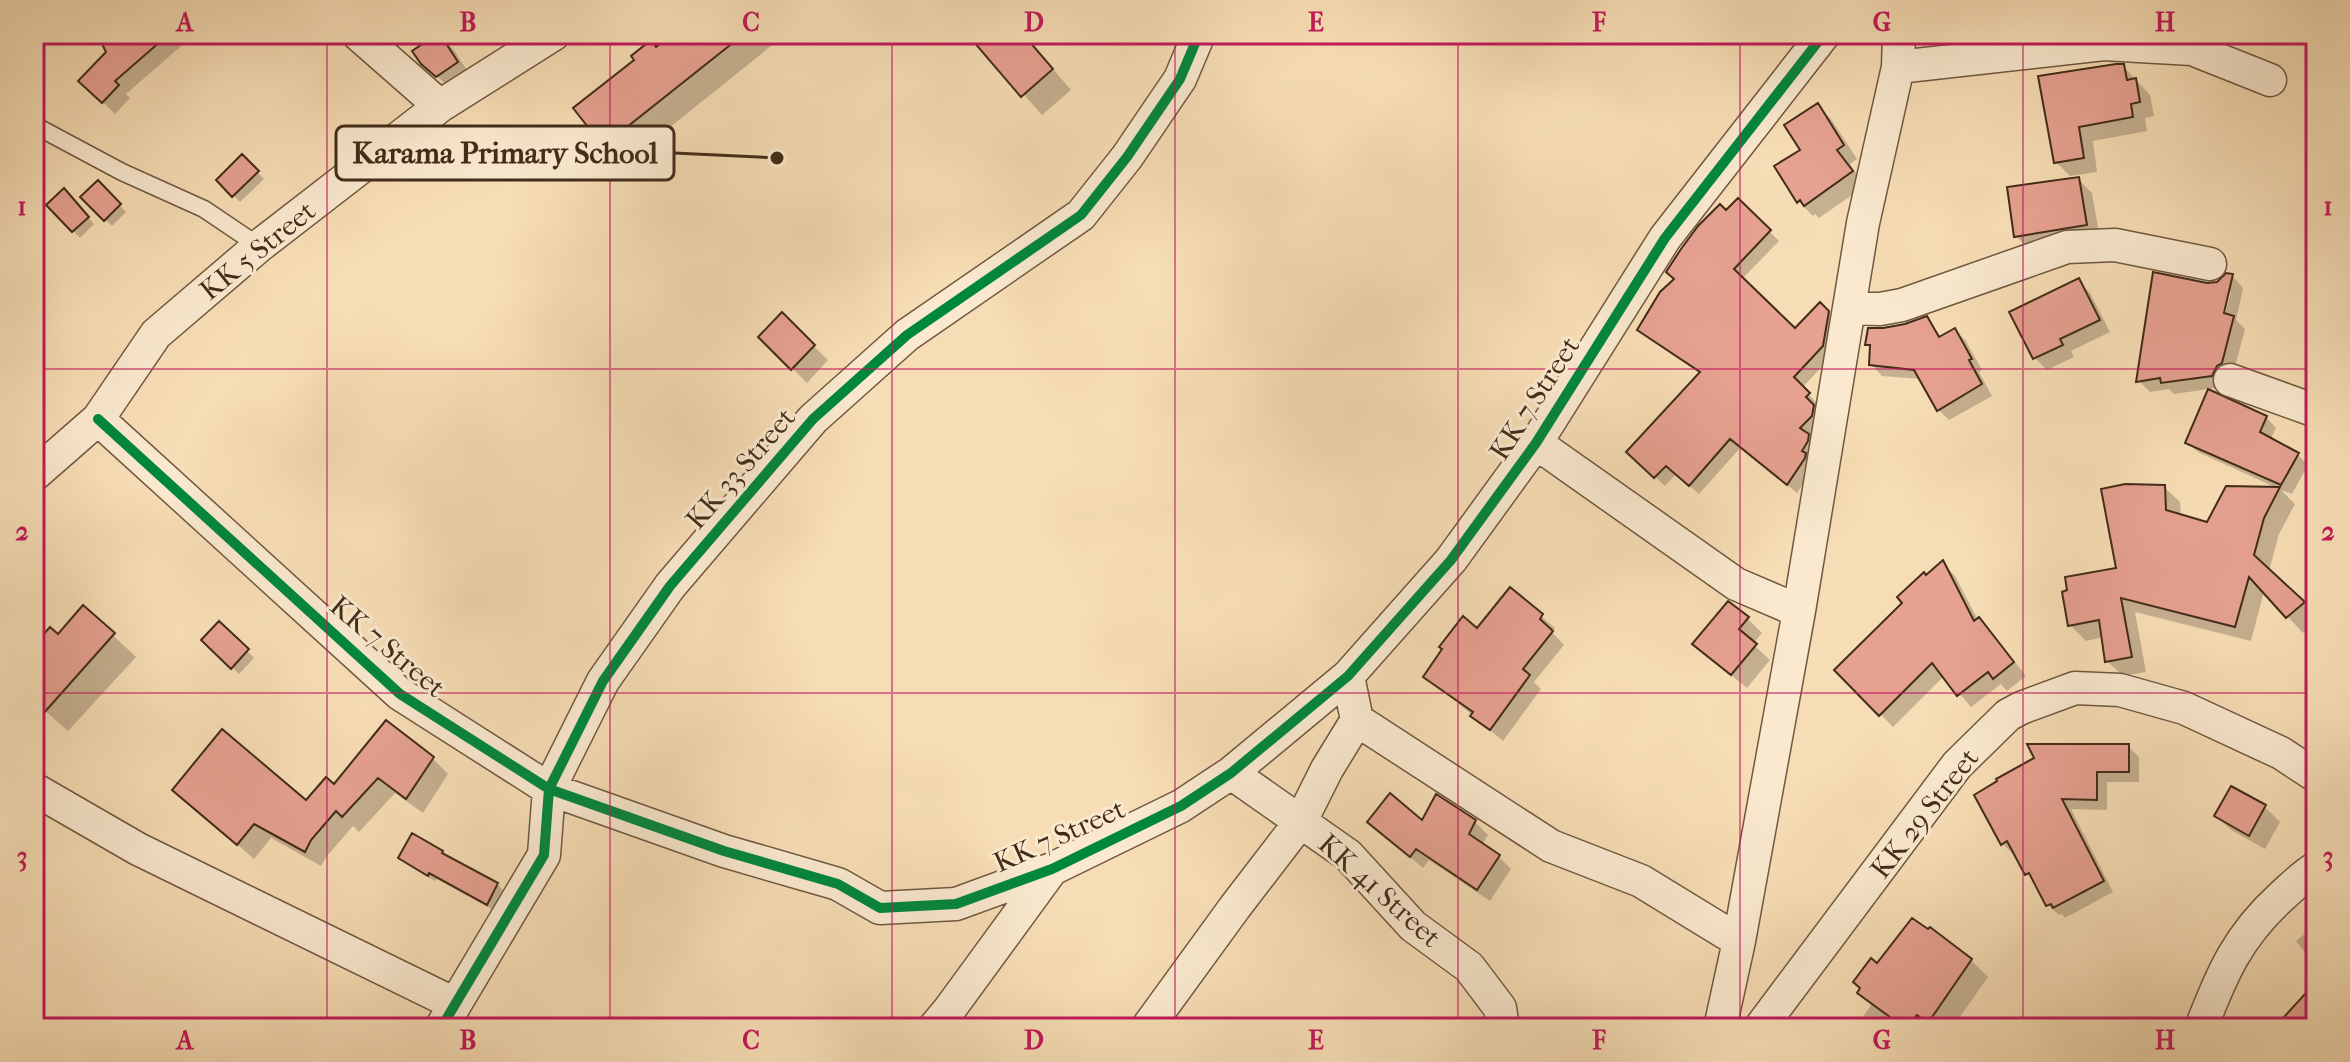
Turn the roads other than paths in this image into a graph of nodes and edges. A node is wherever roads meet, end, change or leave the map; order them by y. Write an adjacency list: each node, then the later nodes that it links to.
1 (358, 34): 8 (street)
2 (554, 34): 8 (street, KK 5 Street)
3 (1199, 34): 24 (street, KK 33 Street)
4 (1824, 34): 16 (street, KK 7 Street)
5 (1899, 34): 6 (street)
6 (1898, 67): 7 (street); 12 (street)
7 (2270, 80)
8 (440, 106): 10 (street, KK 5 Street)
9 (34, 125): 10 (lane)
10 (259, 246): 15 (street, KK 5 Street)
11 (2210, 264): 12 (street)
12 (1850, 308): 18 (street)
13 (2230, 380): 14 (street)
14 (2316, 411)
15 (98, 419): 17 (street, KK 5 Street); 24 (street, KK 7 Street)
16 (1536, 443): 18 (street); 19 (street, KK 7 Street)
17 (34, 475)
18 (1799, 611): 28 (street)
19 (1348, 676): 20 (street); 21 (street, KK 7 Street)
20 (1357, 720): 25 (street); 28 (street)
21 (1231, 773): 25 (street, KK 41 Street); 27 (street, KK 7 Street)
22 (2316, 776): 34 (street, KK 29 Street)
23 (34, 789): 29 (street)
24 (549, 789): 27 (street, KK 7 Street); 29 (street, KK 33 Street)
25 (1301, 821): 31 (street); 32 (street, KK 41 Street)
26 (2316, 868): 35 (street)
27 (1052, 869): 30 (street)
28 (1739, 941): 33 (street)
29 (448, 1016)
30 (934, 1028)
31 (1147, 1028)
32 (1503, 1028)
33 (1720, 1028)
34 (1760, 1028)
35 (2201, 1028)

